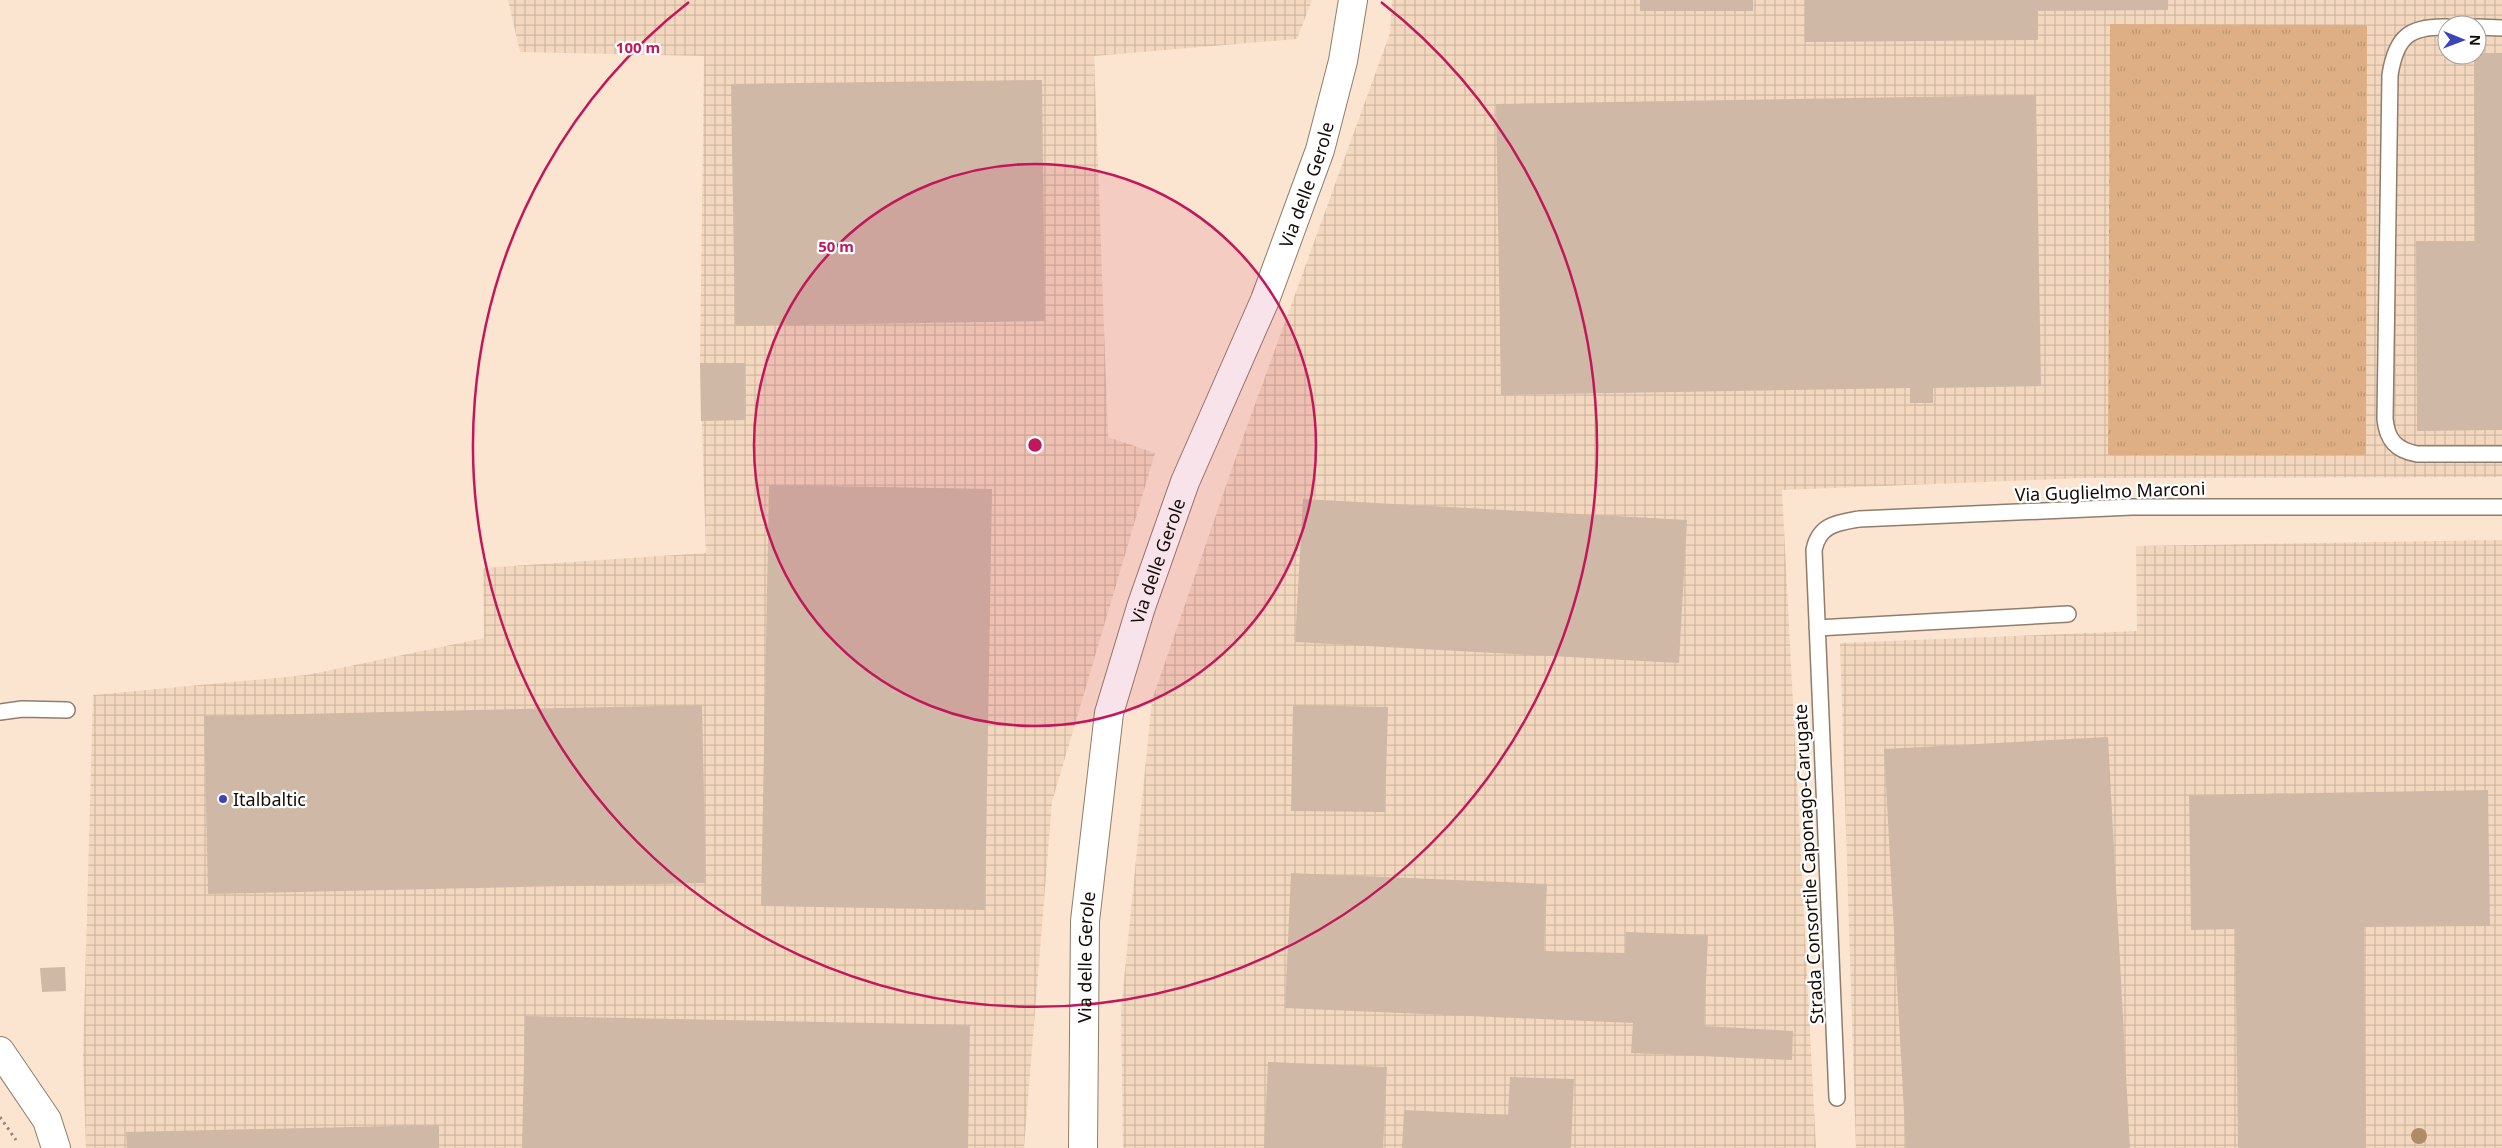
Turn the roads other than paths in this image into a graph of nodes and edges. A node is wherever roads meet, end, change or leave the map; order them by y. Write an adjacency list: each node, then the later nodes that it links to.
1 (1353, 0): 14 (street, Via delle Gerole)
2 (2437, 27): 5 (lane)
3 (2487, 27): 4 (lane)
4 (2502, 28)
5 (2502, 454)
6 (2502, 507): 8 (lane, Via Guglielmo Marconi)
7 (2068, 614): 8 (lane)
8 (1817, 628): 12 (lane, Strada Consortile Caponago-Carugate)
9 (67, 710): 10 (lane)
10 (0, 712)
11 (0, 1052): 13 (street)
12 (1837, 1098)
13 (56, 1148)
14 (1083, 1148)

